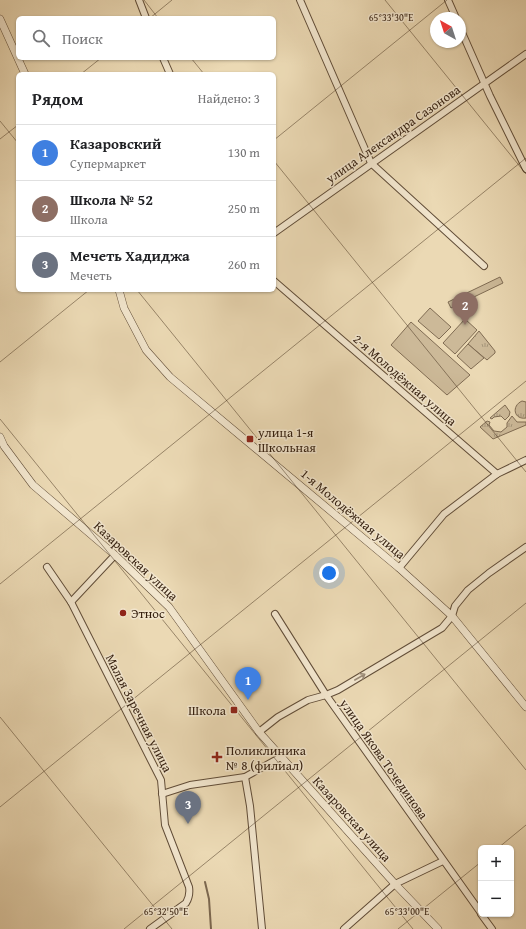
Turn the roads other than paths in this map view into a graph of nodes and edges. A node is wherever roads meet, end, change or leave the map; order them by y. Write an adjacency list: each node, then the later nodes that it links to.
1 (139, 0): 5 (street)
2 (300, 0): 15 (street)
3 (448, 0): 4 (street)
4 (453, 12)
5 (145, 16)
6 (0, 19): 8 (street)
7 (466, 41): 14 (street)
8 (16, 54)
9 (526, 54): 14 (street, улица Александра Сазонова)
10 (19, 60): 12 (street)
11 (165, 60): 13 (street)
12 (24, 72)
13 (169, 72)
14 (485, 83): 15 (street, улица Александра Сазонова); 16 (street)
15 (371, 163): 17 (street, улица Александра Сазонова); 18 (street)
16 (526, 169)
17 (276, 232)
18 (484, 266)
19 (276, 283): 23 (street, 2-я Молодёжная улица)
20 (120, 292): 27 (street, 1-я Молодёжная улица)
21 (0, 436): 25 (street, Казаровская улица)
22 (526, 460): 23 (street)
23 (497, 474): 27 (street)
24 (526, 547): 30 (street)
25 (115, 555): 28 (street); 33 (street, Казаровская улица)
26 (47, 567): 28 (street, Малая Заречная улица)
27 (399, 568): 30 (street, 1-я Молодёжная улица)
28 (71, 602): 36 (street, Малая Заречная улица)
29 (275, 614): 31 (street, улица Якова Точединова)
30 (452, 616): 31 (street, one-way to 30); 32 (street, 1-я Молодёжная улица)
31 (326, 695): 33 (street); 37 (street, улица Якова Точединова)
32 (526, 707)
33 (260, 732): 34 (street, Казаровская улица)
34 (281, 757): 35 (street); 38 (street, Казаровская улица)
35 (245, 777): 36 (street); 42 (street)
36 (162, 794): 41 (street, Малая Заречная улица)
37 (443, 861): 38 (street); 39 (street, улица Якова Точединова)
38 (395, 884): 43 (street); 44 (street, Казаровская улица)
39 (478, 910)
40 (483, 917): 45 (street, улица Якова Точединова)
41 (150, 929)
42 (262, 929)
43 (344, 929)
44 (438, 929)
45 (492, 929)

